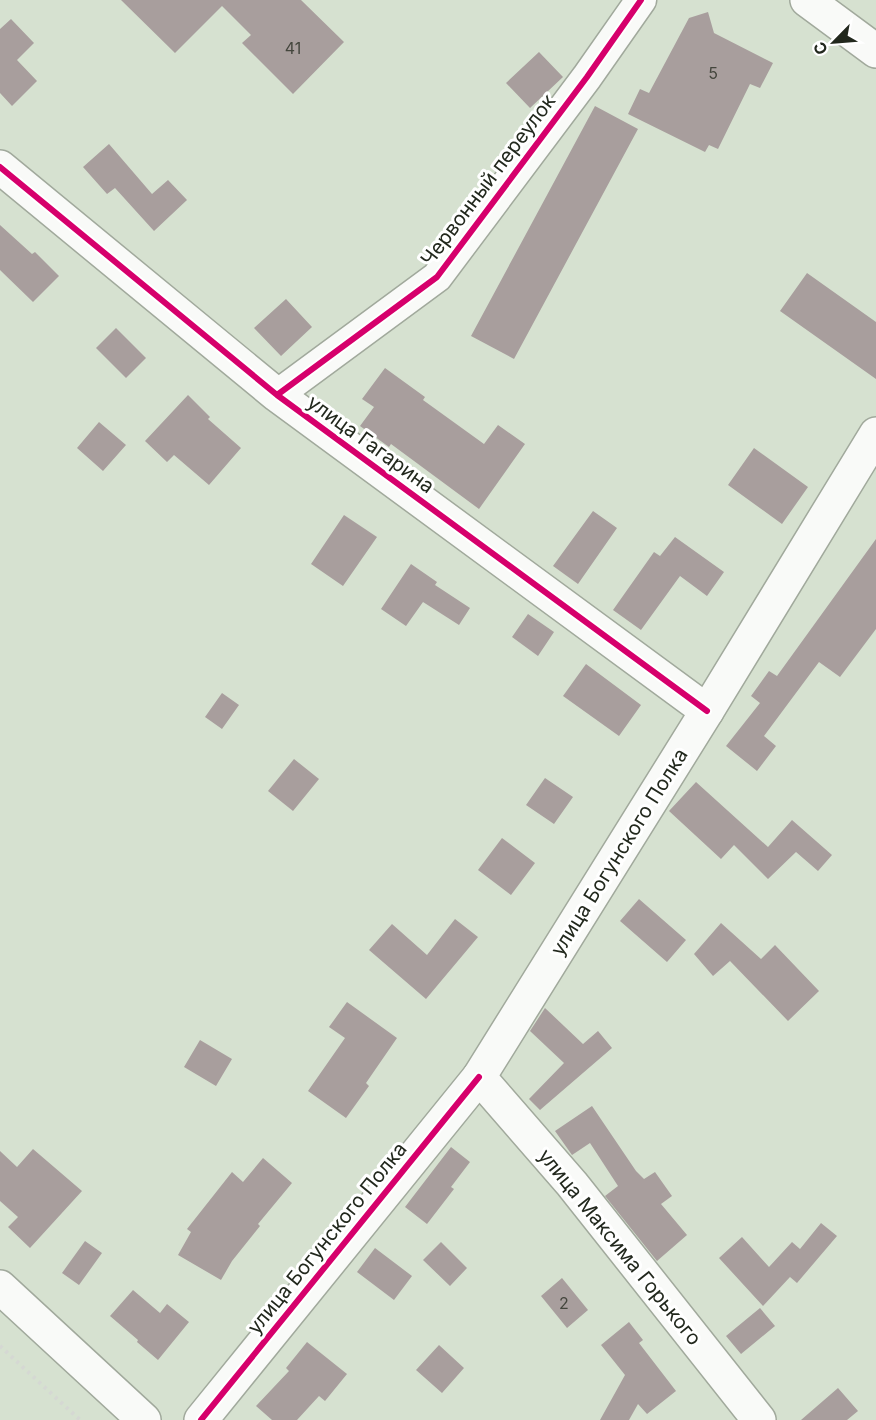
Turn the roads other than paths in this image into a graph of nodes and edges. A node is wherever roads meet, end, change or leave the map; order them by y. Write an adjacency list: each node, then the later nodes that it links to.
1 (641, 0): 5 (street, Червонный переулок)
2 (807, 0): 3 (street)
3 (876, 51)
4 (0, 167): 5 (street, улица Гагарина)
5 (277, 396): 7 (street, улица Гагарина)
6 (876, 434): 7 (street, улица Богунского Полка)
7 (707, 711): 8 (street, улица Богунского Полка)
8 (478, 1077): 11 (street, улица Богунского Полка); 12 (street, улица Максима Горького)
9 (0, 1287): 10 (street)
10 (144, 1420)
11 (201, 1420)
12 (759, 1420)

